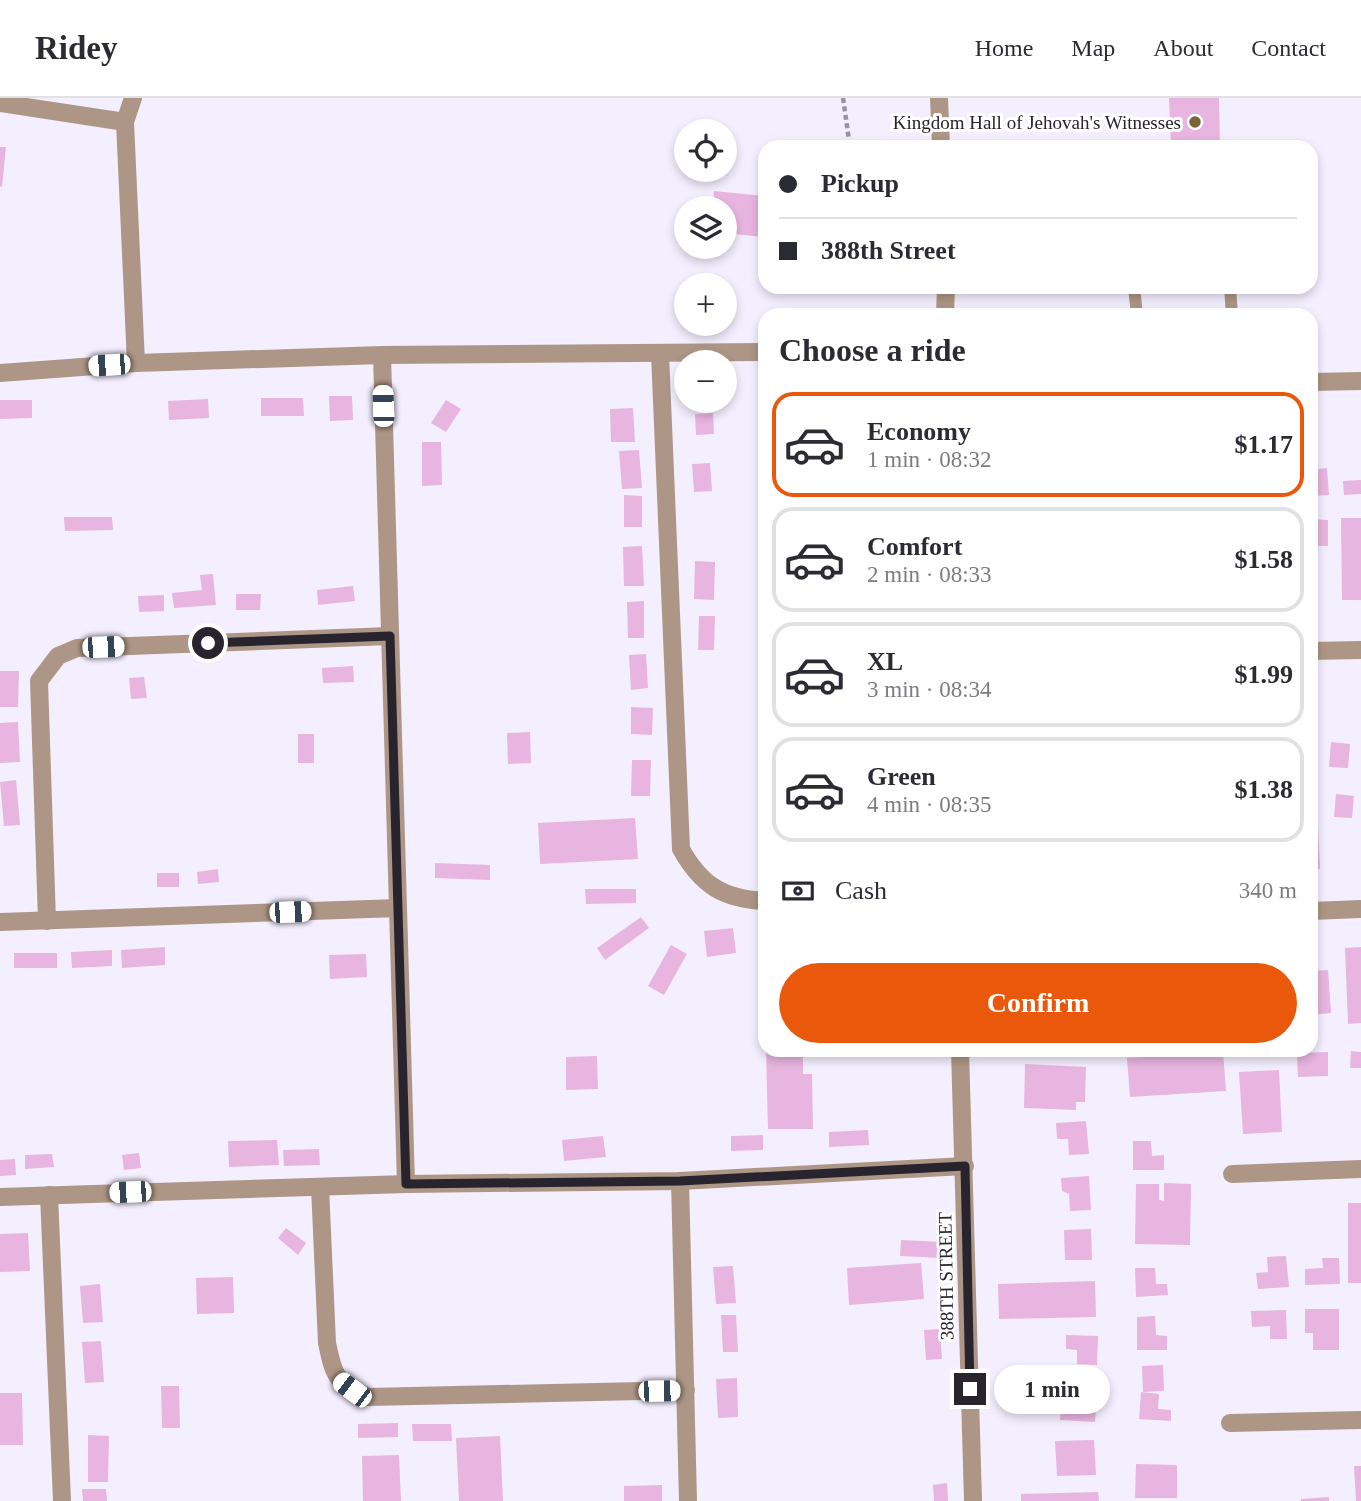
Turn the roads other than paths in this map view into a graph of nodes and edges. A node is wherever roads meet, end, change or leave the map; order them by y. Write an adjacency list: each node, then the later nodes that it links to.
1 (134, 98): 4 (street)
2 (939, 98): 5 (street)
3 (0, 103): 4 (street)
4 (125, 122): 9 (street)
5 (941, 140)
6 (758, 352): 7 (street)
7 (660, 354): 8 (street); 16 (street)
8 (382, 355): 9 (street); 13 (street)
9 (136, 363): 10 (street)
10 (0, 373)
11 (1361, 381): 12 (street)
12 (1318, 382)
13 (390, 636): 17 (street); 20 (street)
14 (1361, 650): 15 (street)
15 (1318, 651)
16 (758, 900)
17 (398, 908): 20 (street); 27 (street)
18 (1361, 909): 19 (street)
19 (1318, 911)
20 (47, 921): 21 (street)
21 (0, 922)
22 (960, 1057): 23 (street, 388TH STREET)
23 (965, 1166): 26 (street); 36 (street, 388TH STREET)
24 (1361, 1169): 25 (street)
25 (1232, 1174)
26 (680, 1181): 27 (street); 31 (street)
27 (406, 1184): 28 (street)
28 (320, 1186): 29 (street); 31 (street)
29 (49, 1195): 30 (street); 34 (street)
30 (0, 1196)
31 (686, 1390): 35 (street)
32 (1361, 1420): 33 (street)
33 (1230, 1423)
34 (62, 1501)
35 (688, 1501)
36 (973, 1501)

